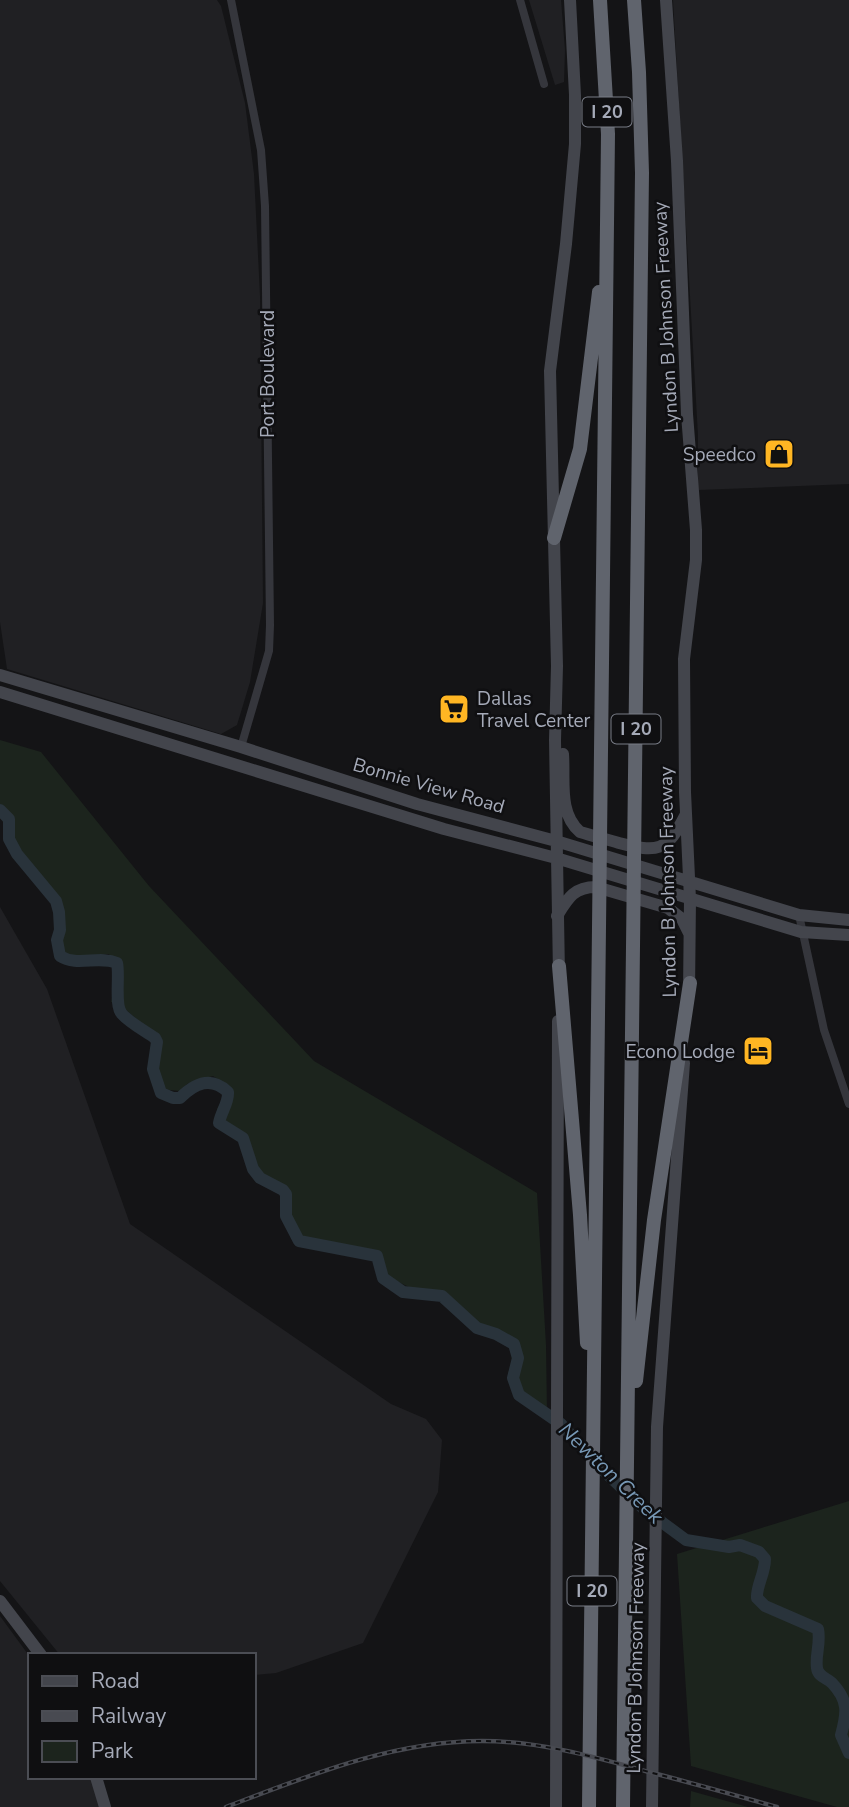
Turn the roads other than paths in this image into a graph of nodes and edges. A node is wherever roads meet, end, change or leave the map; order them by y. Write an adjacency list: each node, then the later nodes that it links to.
1 (231, 0): 13 (street, Port Boulevard)
2 (520, 0): 7 (street)
3 (570, 0): 9 (main road)
4 (600, 0): 8 (highway, I 20)
5 (634, 0): 32 (highway, Lyndon B Johnson Freeway / I 20)
6 (666, 0): 16 (main road, Lyndon B Johnson Freeway)
7 (544, 84)
8 (607, 224): 9 (highway); 31 (highway, I 20)
9 (554, 538): 10 (main road)
10 (557, 666): 16 (main road); 18 (main road)
11 (0, 675): 13 (main road, Bonnie View Road)
12 (0, 692): 14 (main road, Bonnie View Road)
13 (241, 747): 14 (main road); 15 (main road, Bonnie View Road)
14 (236, 764): 17 (main road, Bonnie View Road)
15 (448, 813): 17 (main road); 18 (main road, Bonnie View Road)
16 (686, 814): 20 (main road, Lyndon B Johnson Freeway)
17 (444, 829): 19 (main road, Bonnie View Road)
18 (556, 841): 19 (main road); 20 (main road, Bonnie View Road)
19 (556, 858): 21 (main road, Bonnie View Road); 23 (main road)
20 (689, 882): 21 (main road, Lyndon B Johnson Freeway); 22 (main road, Bonnie View Road)
21 (690, 899): 25 (main road, Bonnie View Road); 27 (main road, Lyndon B Johnson Freeway)
22 (799, 915): 24 (main road, Bonnie View Road); 25 (street)
23 (557, 916): 27 (main road); 28 (main road)
24 (849, 920)
25 (801, 932): 26 (main road, Bonnie View Road); 30 (street)
26 (849, 934)
27 (690, 936): 29 (main road, Lyndon B Johnson Freeway)
28 (559, 966): 31 (highway); 36 (main road)
29 (690, 983): 32 (highway); 40 (main road, Lyndon B Johnson Freeway)
30 (849, 1104)
31 (594, 1428): 38 (highway, I 20)
32 (627, 1458): 39 (highway, Lyndon B Johnson Freeway / I 20)
33 (0, 1601): 34 (main road)
34 (39, 1653)
35 (97, 1779): 37 (main road)
36 (556, 1802)
37 (105, 1807)
38 (589, 1807)
39 (623, 1807)
40 (652, 1807)

